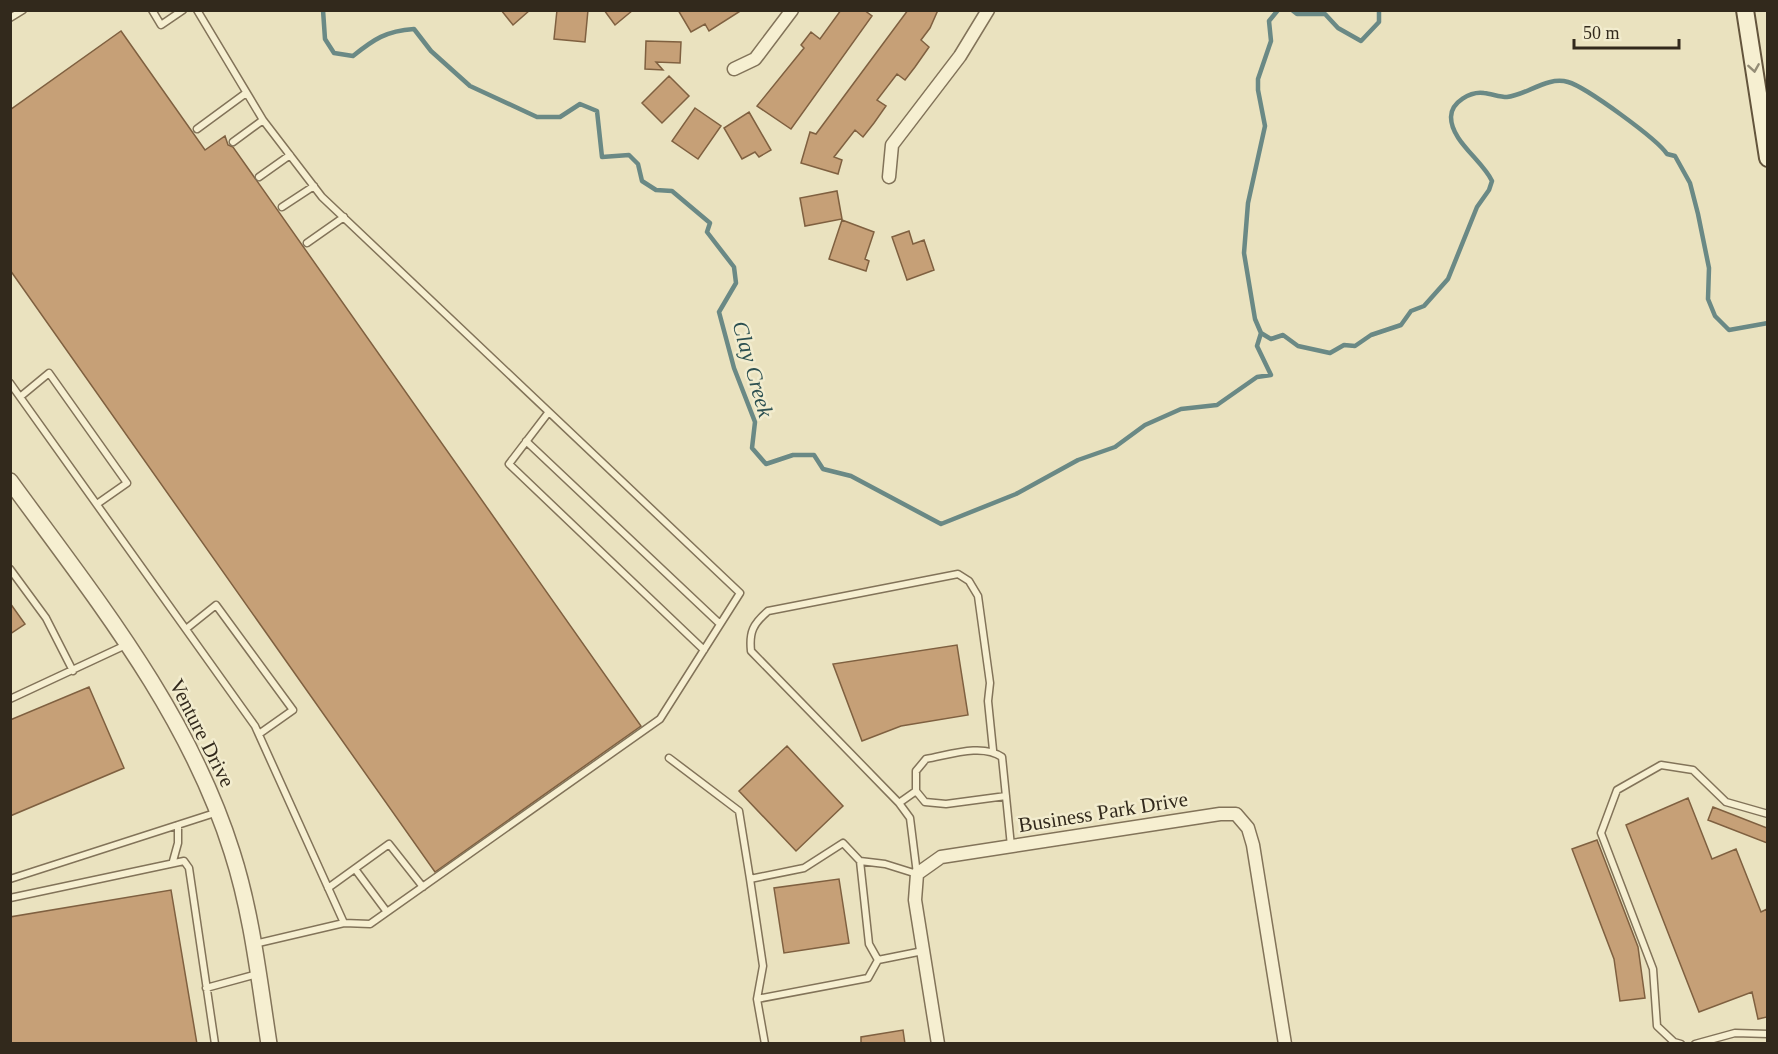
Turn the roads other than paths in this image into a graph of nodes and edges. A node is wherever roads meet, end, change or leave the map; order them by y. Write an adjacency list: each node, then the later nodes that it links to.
1 (23, 10): 8 (lane)
2 (153, 10): 3 (lane)
3 (183, 10)
4 (197, 10): 10 (lane)
5 (792, 10): 9 (street)
6 (987, 10): 17 (street)
7 (1745, 10): 15 (main road, one-way to 15)
8 (10, 18)
9 (734, 69)
10 (246, 93): 11 (lane); 12 (lane)
11 (263, 120): 13 (lane); 14 (lane)
12 (197, 129)
13 (233, 142)
14 (290, 156): 16 (lane); 18 (lane)
15 (1767, 158)
16 (260, 177)
17 (889, 177)
18 (314, 186): 19 (lane); 20 (lane)
19 (282, 207)
20 (344, 217): 21 (lane); 24 (lane)
21 (307, 243)
22 (10, 383): 23 (lane)
23 (20, 397): 27 (lane); 27 (lane)
24 (548, 413): 25 (lane); 29 (lane)
25 (526, 441): 29 (lane); 32 (lane)
26 (10, 481): 31 (street, Venture Drive)
27 (97, 504): 30 (lane)
28 (10, 569): 33 (lane)
29 (720, 624): 32 (lane)
30 (186, 629): 35 (lane); 35 (lane)
31 (129, 644): 33 (lane); 41 (street, Venture Drive)
32 (704, 650): 51 (lane)
33 (73, 671): 34 (lane)
34 (10, 699)
35 (259, 734): 52 (lane)
36 (993, 750): 38 (lane); 39 (lane); 40 (lane)
37 (669, 758): 50 (lane)
38 (916, 791): 39 (lane); 40 (lane)
39 (1006, 796): 44 (lane)
40 (899, 803): 48 (lane)
41 (218, 812): 43 (lane); 56 (street, Venture Drive)
42 (1767, 814): 68 (lane)
43 (178, 825): 45 (lane); 49 (lane)
44 (1011, 846): 48 (street, Business Park Drive); 67 (street, Business Park Drive)
45 (173, 861): 53 (lane); 60 (lane)
46 (860, 861): 48 (lane); 50 (lane); 58 (lane)
47 (355, 869): 51 (lane); 52 (lane); 54 (lane)
48 (916, 874): 57 (street)
49 (10, 879)
50 (750, 879): 61 (lane)
51 (423, 886): 54 (lane)
52 (328, 888): 55 (lane)
53 (10, 897)
54 (387, 912): 55 (lane)
55 (344, 923): 56 (lane)
56 (253, 944): 59 (street, Venture Drive)
57 (923, 951): 58 (lane); 66 (street)
58 (879, 960): 61 (lane)
59 (258, 974): 60 (lane); 64 (street, Venture Drive)
60 (206, 988): 63 (lane)
61 (758, 999): 65 (lane)
62 (1767, 1034): 69 (lane)
63 (215, 1044)
64 (269, 1044)
65 (765, 1044)
66 (938, 1044)
67 (1285, 1044)
68 (1681, 1044)
69 (1695, 1044)

